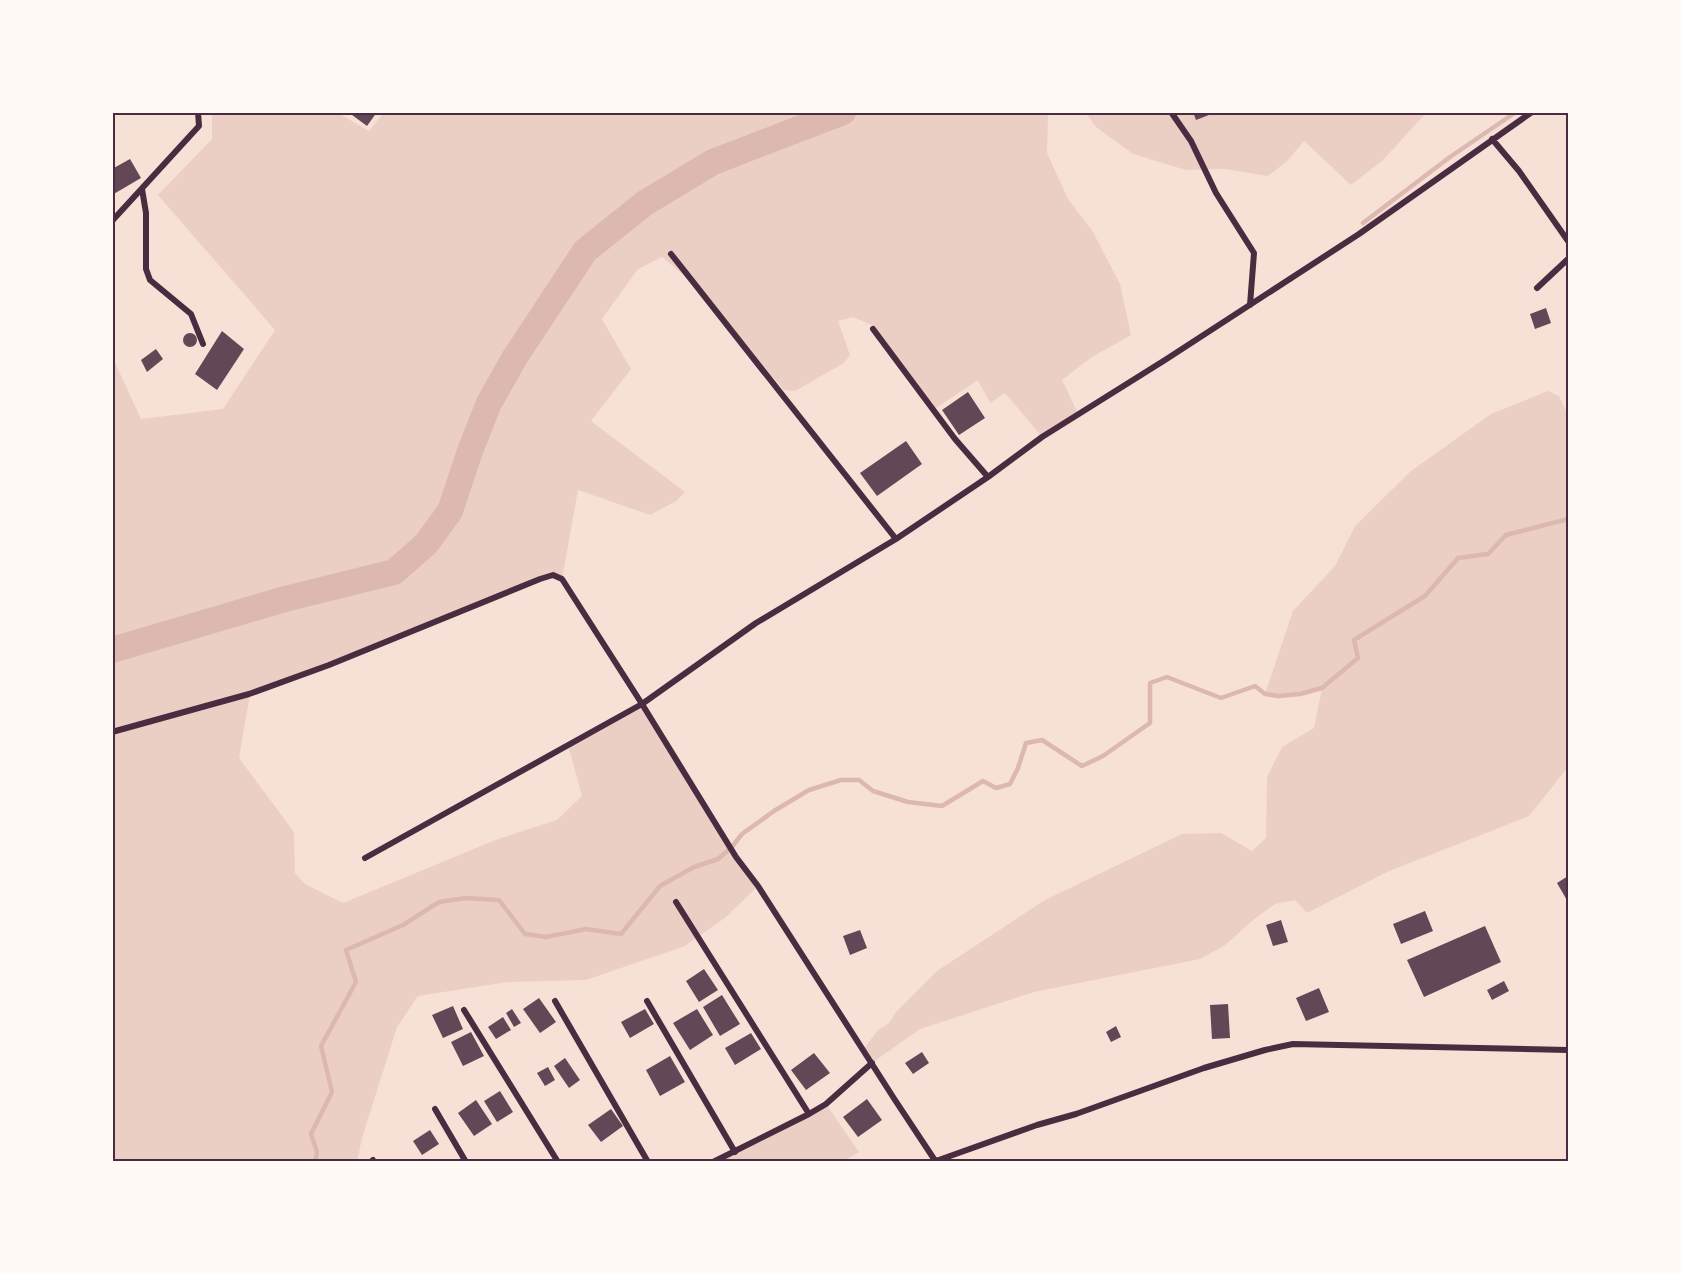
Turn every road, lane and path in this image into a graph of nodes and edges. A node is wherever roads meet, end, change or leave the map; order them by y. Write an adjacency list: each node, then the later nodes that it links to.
1 (198, 112): 5 (street)
2 (1170, 112): 11 (street)
3 (1532, 112): 4 (street)
4 (1492, 140): 7 (street); 11 (street)
5 (142, 189): 6 (street); 13 (street)
6 (112, 221)
7 (1569, 241)
8 (671, 254): 15 (street)
9 (1569, 259): 10 (street)
10 (1537, 288)
11 (1250, 305): 14 (street)
12 (873, 329): 14 (street)
13 (202, 345)
14 (988, 477): 15 (street)
15 (896, 539): 16 (street)
16 (642, 704): 17 (street); 18 (street); 24 (street)
17 (112, 732)
18 (365, 858)
19 (676, 902): 26 (street)
20 (555, 1001): 30 (street)
21 (647, 1002): 27 (street)
22 (464, 1010): 29 (street)
23 (1569, 1050): 32 (street)
24 (872, 1063): 26 (street); 32 (street)
25 (435, 1109): 28 (street)
26 (809, 1114): 27 (street)
27 (735, 1152): 31 (street)
28 (466, 1161)
29 (558, 1161)
30 (648, 1161)
31 (713, 1161)
32 (936, 1161)

